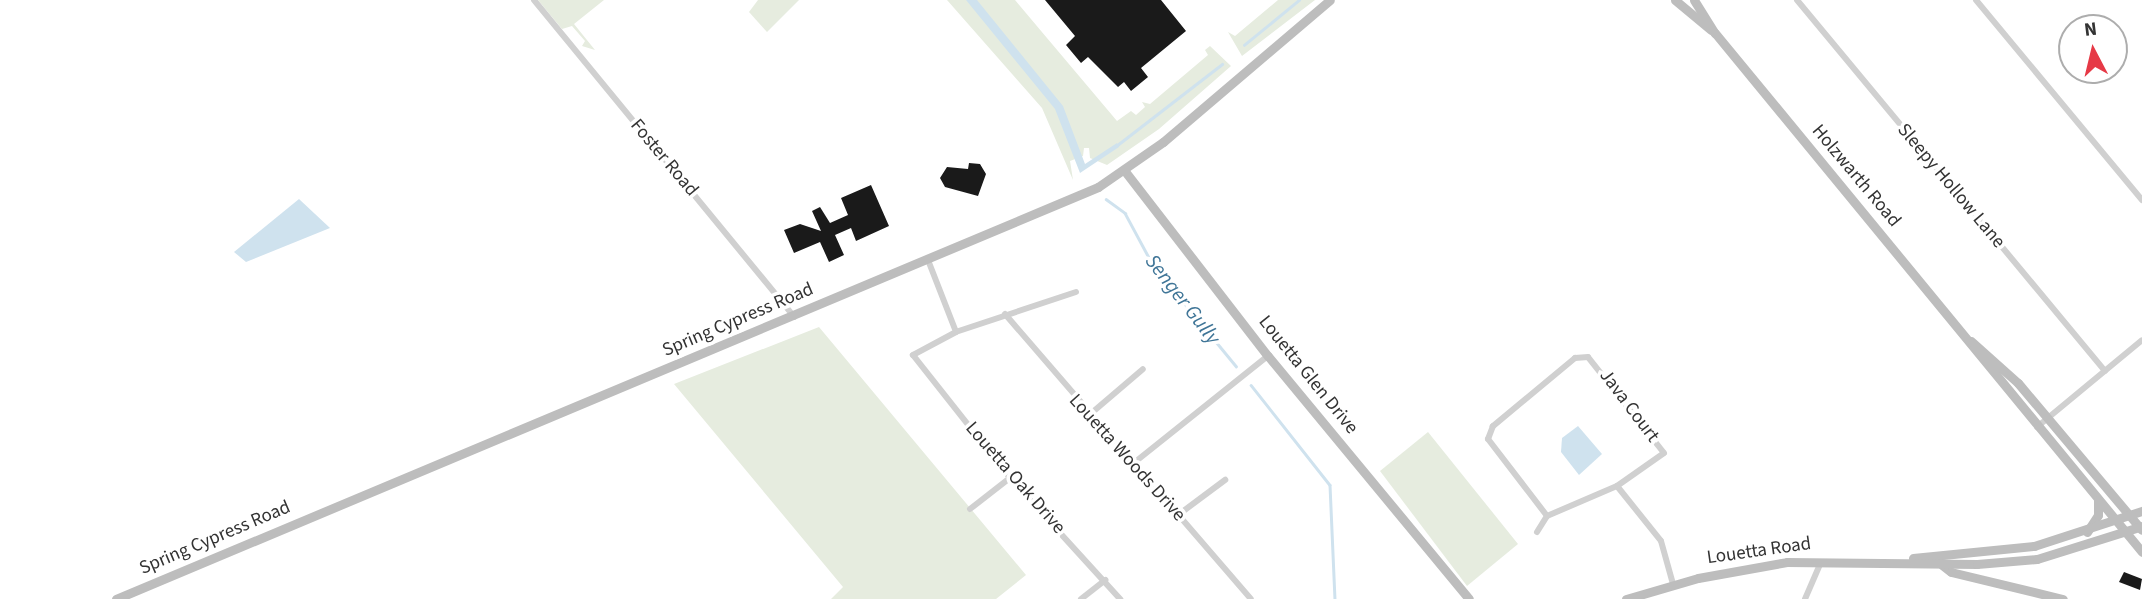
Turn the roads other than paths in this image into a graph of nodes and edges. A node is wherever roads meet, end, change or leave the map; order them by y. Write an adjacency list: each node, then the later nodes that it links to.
1 (534, 0): 13 (street, Foster Road)
2 (1330, 0): 8 (main road, Spring Cypress Road)
3 (1675, 0): 7 (main road, Holzwarth Road)
4 (1694, 0): 7 (main road, Holzwarth Road)
5 (1797, 0): 19 (street, Sleepy Hollow Lane)
6 (1976, 0): 9 (street)
7 (1715, 33): 16 (main road, Holzwarth Road)
8 (1124, 170): 10 (main road, Spring Cypress Road); 17 (main road, Louetta Glen Drive)
9 (2142, 200)
10 (928, 260): 13 (main road, Spring Cypress Road); 14 (street)
11 (1076, 292): 12 (street)
12 (1005, 314): 14 (street); 20 (street, Louetta Woods Drive)
13 (794, 317): 44 (main road, Spring Cypress Road)
14 (956, 332): 24 (street, Louetta Oak Drive)
15 (2142, 340): 19 (street)
16 (1971, 341): 21 (main road, Holzwarth Road); 22 (main road, Holzwarth Road)
17 (1268, 356): 23 (street); 48 (main road, Louetta Glen Drive)
18 (1143, 369): 20 (street)
19 (2105, 371): 21 (street)
20 (1088, 416): 23 (street, Louetta Woods Drive)
21 (2048, 418): 22 (street); 32 (main road, Holzwarth Road)
22 (2037, 427): 27 (main road, Holzwarth Road)
23 (1135, 462): 30 (street, Louetta Woods Drive)
24 (1010, 478): 28 (street); 42 (street, Louetta Oak Drive)
25 (1225, 480): 30 (street)
26 (1617, 486): 31 (street); 31 (street, Java Court); 43 (street)
27 (2098, 499): 33 (main road, Holzwarth Road); 36 (main road)
28 (970, 509)
29 (2142, 511): 32 (main road, Louetta Road)
30 (1178, 515): 47 (street, Louetta Woods Drive)
31 (1547, 516): 35 (street)
32 (2131, 516): 33 (main road, Louetta Road); 34 (main road, Holzwarth Road)
33 (2117, 522): 36 (main road, Louetta Road); 37 (main road, Holzwarth Road)
34 (2141, 527): 37 (main road, Louetta Road)
35 (1537, 532)
36 (2087, 533): 39 (main road, Louetta Road)
37 (2126, 533): 38 (main road, Holzwarth Road); 41 (main road, Louetta Road)
38 (2142, 552)
39 (1901, 559): 40 (main road, Louetta Road); 41 (main road, Louetta Road)
40 (1822, 560): 43 (main road, Louetta Road); 50 (street)
41 (1942, 565): 51 (main road)
42 (1105, 580): 45 (street); 46 (street, Louetta Oak Drive)
43 (1673, 584): 49 (main road, Louetta Road)
44 (116, 599)
45 (1082, 599)
46 (1120, 599)
47 (1251, 599)
48 (1469, 599)
49 (1626, 599)
50 (1805, 599)
51 (2063, 599)

